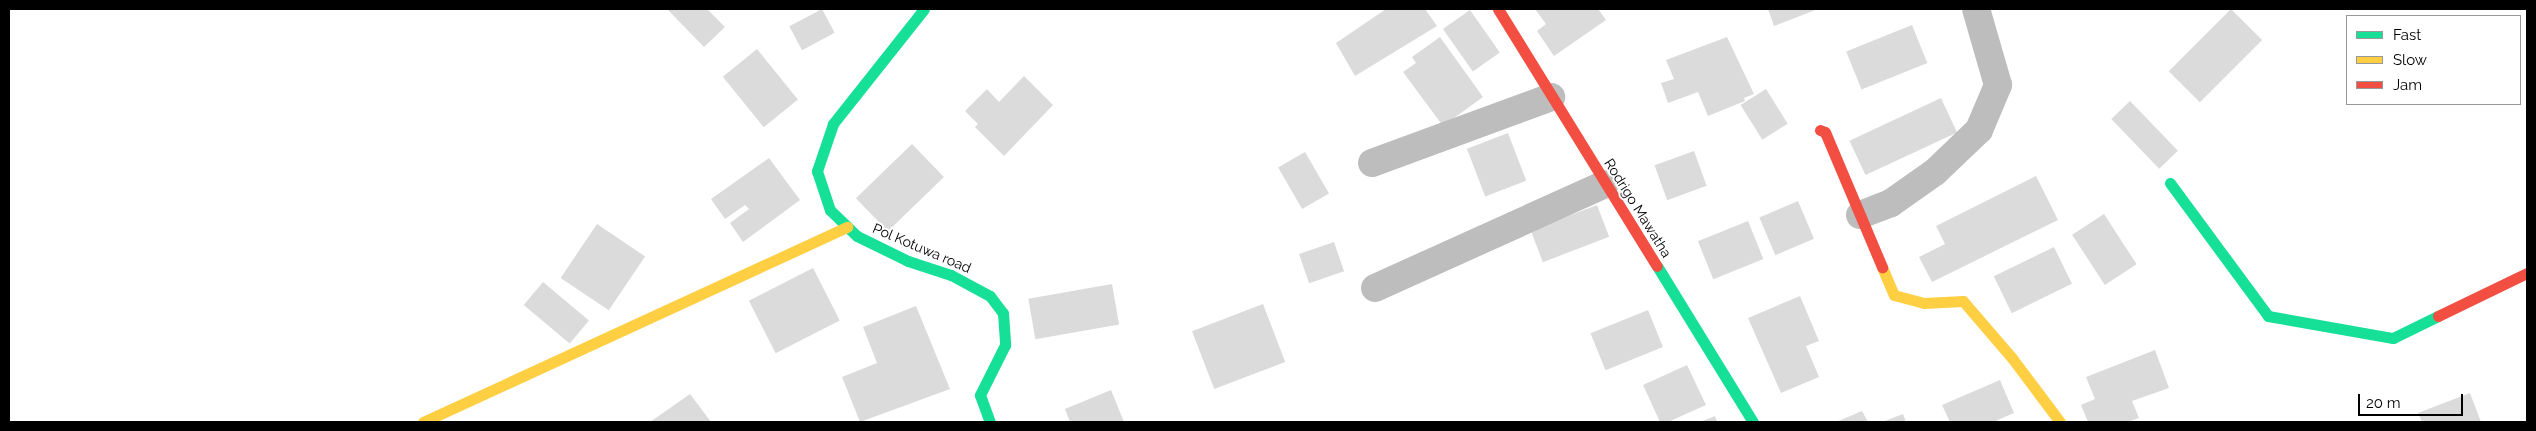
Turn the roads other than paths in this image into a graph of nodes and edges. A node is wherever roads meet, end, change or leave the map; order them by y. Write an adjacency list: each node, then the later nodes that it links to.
1 (924, 9): 10 (street, Pol Kotuwa road)
2 (1498, 9): 4 (street, Rodrigo Mawatha)
3 (1976, 9): 9 (street)
4 (1551, 97): 6 (street); 8 (street, Rodrigo Mawatha)
5 (1820, 130): 9 (street)
6 (1372, 163)
7 (2170, 183): 11 (street)
8 (1605, 184): 12 (street); 15 (street, Rodrigo Mawatha)
9 (1860, 215): 16 (street)
10 (847, 227): 13 (street); 14 (street, Pol Kotuwa road)
11 (2527, 273)
12 (1375, 288)
13 (423, 422)
14 (990, 422)
15 (1753, 422)
16 (2060, 422)

